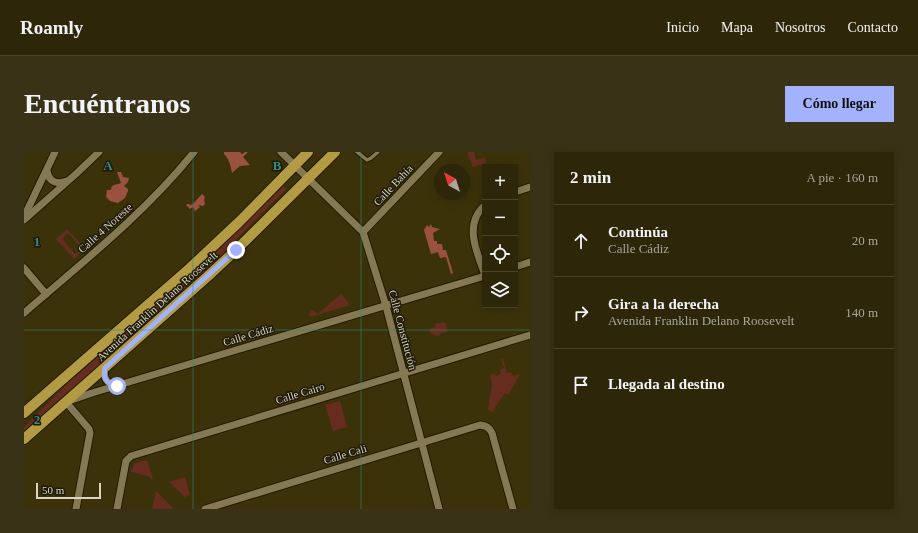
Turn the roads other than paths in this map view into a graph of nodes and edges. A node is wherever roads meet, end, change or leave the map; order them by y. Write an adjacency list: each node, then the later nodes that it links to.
1 (55, 152): 11 (street)
2 (99, 152): 13 (street)
3 (194, 152): 24 (street, Calle 4 Noreste)
4 (281, 152): 10 (street, Calle Constitución)
5 (308, 152): 10 (main road, Avenida Franklin Delano Roosevelt)
6 (335, 152): 12 (main road, Avenida Franklin Delano Roosevelt)
7 (357, 152): 8 (lane)
8 (378, 152)
9 (439, 152): 18 (street, Calle Bahía)
10 (295, 166): 12 (street, Calle Constitución); 32 (main road, Avenida Franklin Delano Roosevelt)
11 (47, 171): 13 (street); 17 (street)
12 (309, 178): 18 (street, Calle Constitución); 28 (main road, Avenida Franklin Delano Roosevelt)
13 (70, 180): 17 (street)
14 (530, 187): 15 (street)
15 (518, 191)
16 (482, 209): 22 (street)
17 (24, 218)
18 (363, 232): 25 (street, Calle Constitución)
19 (530, 262): 20 (street)
20 (518, 266)
21 (24, 268): 24 (street)
22 (484, 272)
23 (482, 276): 25 (street, Calle Cádiz)
24 (46, 294): 26 (street, Calle 4 Noreste)
25 (386, 306): 29 (street, Calle Constitución); 30 (street, Calle Cádiz)
26 (24, 313)
27 (530, 335): 29 (street, Calle Cairo)
28 (105, 368): 30 (street); 31 (main road, Avenida Franklin Delano Roosevelt)
29 (403, 373): 34 (street, Calle Constitución); 36 (street, Calle Cairo)
30 (117, 386): 31 (street, Calle Cádiz)
31 (66, 402): 33 (main road, Avenida Franklin Delano Roosevelt); 35 (street)
32 (24, 413)
33 (24, 439)
34 (422, 442): 37 (street, Calle Cali); 38 (street, Calle Constitución); 39 (street, Calle Cali)
35 (76, 509)
36 (117, 509)
37 (205, 509)
38 (439, 509)
39 (513, 509)

